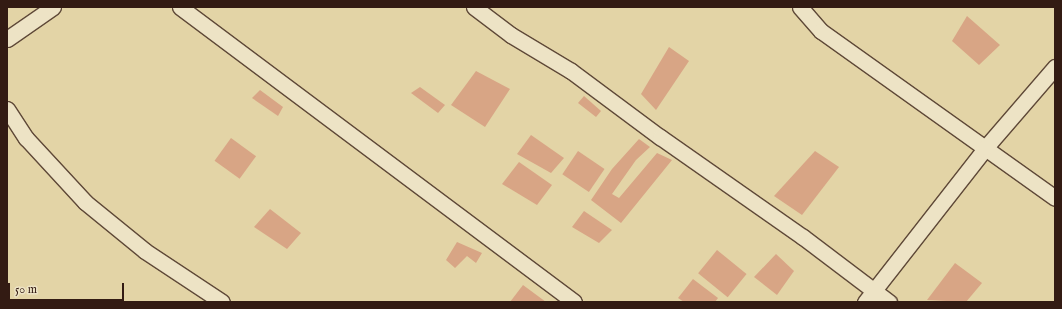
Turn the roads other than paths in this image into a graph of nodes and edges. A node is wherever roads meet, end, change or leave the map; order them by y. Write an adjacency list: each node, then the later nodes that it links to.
1 (53, 7): 5 (street)
2 (180, 7): 12 (street)
3 (474, 7): 10 (street)
4 (800, 7): 8 (street)
5 (7, 39)
6 (1055, 67): 8 (street)
7 (7, 108): 11 (street)
8 (986, 147): 9 (street); 10 (street)
9 (1055, 198)
10 (869, 296): 13 (street)
11 (222, 302)
12 (574, 302)
13 (890, 302)

